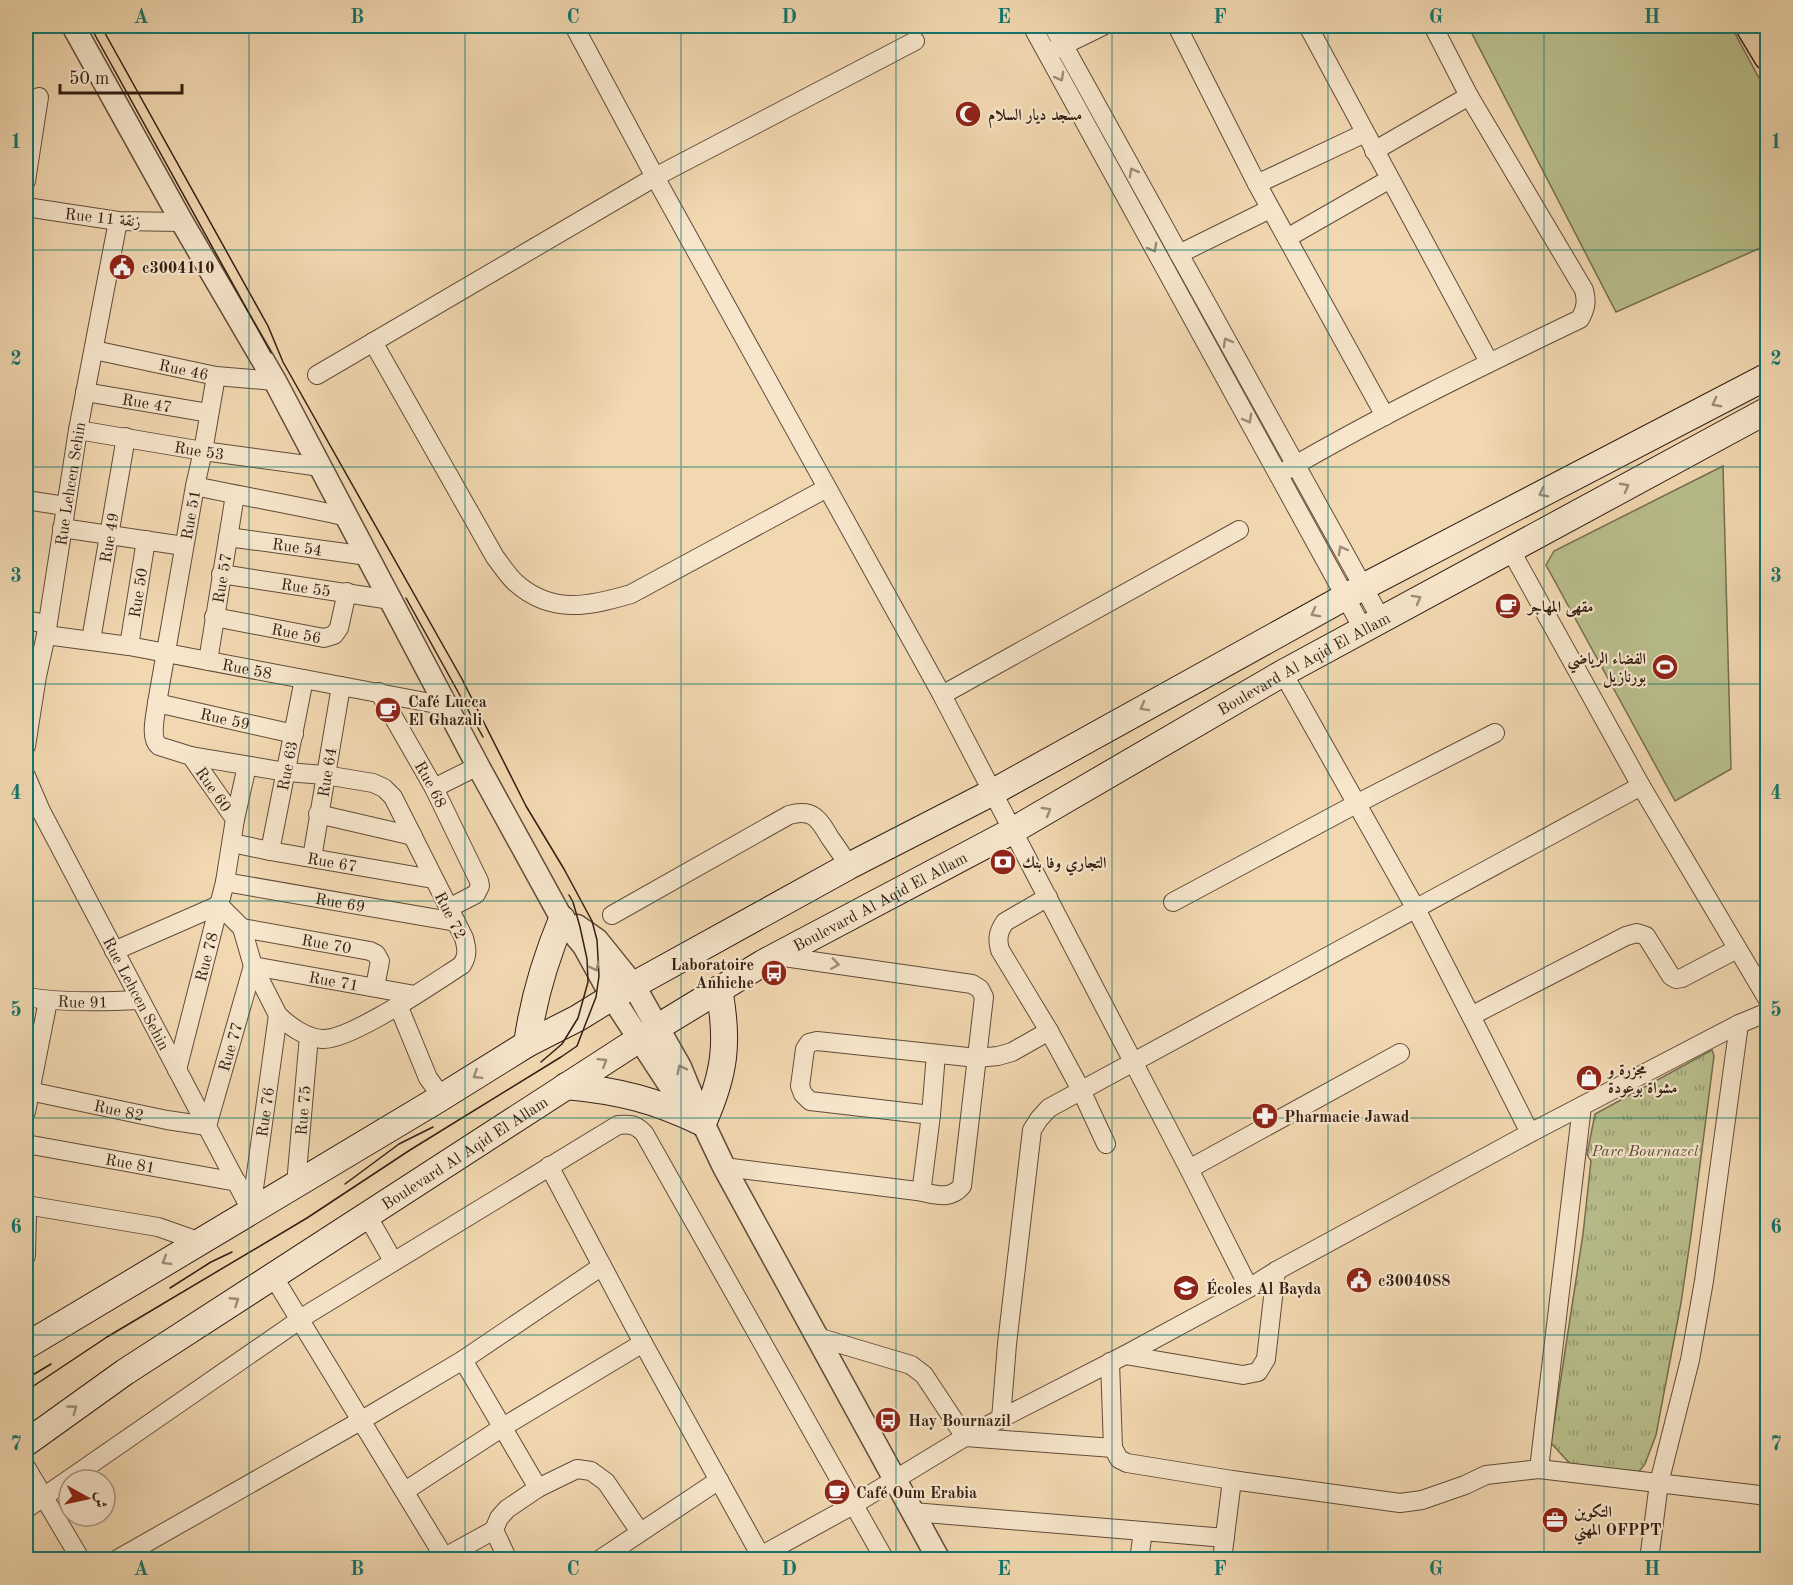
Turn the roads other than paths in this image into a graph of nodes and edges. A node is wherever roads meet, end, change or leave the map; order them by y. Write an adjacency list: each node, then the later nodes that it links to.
1 (73, 26): 24 (street)
2 (574, 26): 17 (street)
3 (1032, 26): 11 (street)
4 (1053, 26): 11 (street)
5 (1103, 26): 11 (street)
6 (1177, 26): 20 (street)
7 (1308, 26): 15 (street)
8 (1433, 26): 13 (street)
9 (1750, 26): 12 (highway)
10 (915, 41): 17 (street)
11 (1055, 50): 26 (street, one-way to 11); 43 (street, one-way to 43)
12 (1767, 56)
13 (1469, 96): 16 (street); 29 (street)
14 (39, 97): 19 (street)
15 (1365, 133): 16 (street); 20 (street)
16 (1374, 151): 18 (street)
17 (655, 177): 27 (street); 45 (street)
18 (1390, 179): 25 (street); 29 (street)
19 (26, 181)
20 (1257, 184): 22 (street)
21 (26, 207): 23 (street, Rue 11 زنقة)
22 (1270, 209): 25 (street); 26 (street)
23 (118, 221): 24 (street, Rue 11 زنقة); 28 (street, Rue Lehcen Sehin)
24 (182, 222): 33 (street)
25 (1287, 237): 37 (street)
26 (1179, 254): 41 (street, one-way to 26)
27 (373, 342): 30 (street); 45 (street)
28 (94, 350): 31 (street, Rue 46); 34 (street, Rue Lehcen Sehin)
29 (1489, 363): 37 (street)
30 (317, 375)
31 (216, 376): 33 (street, Rue 46); 36 (street, Rue 51)
32 (1767, 376): 60 (main road, one-way to 60)
33 (275, 381): 42 (street)
34 (85, 392): 36 (street, Rue 47); 38 (street, Rue Lehcen Sehin)
35 (1767, 410): 56 (main road, Boulevard Al Aqid El Allam, one-way to 35)
36 (209, 413): 40 (street, Rue 51)
37 (1385, 416): 41 (street)
38 (78, 430): 39 (street, Rue 53); 48 (street, Rue Lehcen Sehin)
39 (126, 437): 40 (street, Rue 53); 52 (street, Rue 49)
40 (203, 451): 42 (street, Rue 53); 44 (street, Rue 51)
41 (1295, 465): 43 (street); 60 (street, one-way to 41)
42 (321, 466): 49 (street)
43 (1279, 475): 60 (street)
44 (195, 486): 46 (street); 55 (street, Rue 51)
45 (827, 488): 75 (street)
46 (235, 495): 49 (street); 53 (street, Rue 57)
47 (26, 500): 48 (street)
48 (65, 506): 50 (street, Rue Lehcen Sehin)
49 (347, 517): 57 (street)
50 (62, 528): 52 (street); 65 (street, Rue Lehcen Sehin)
51 (1239, 530): 75 (street)
52 (110, 534): 54 (street); 66 (street, Rue 49)
53 (228, 537): 57 (street, Rue 54); 58 (street, Rue 57)
54 (146, 540): 55 (street); 67 (street, Rue 50)
55 (184, 546): 68 (street, Rue 51)
56 (1510, 549): 64 (main road, Boulevard Al Aqid El Allam, one-way to 56); 87 (street)
57 (368, 556): 61 (street)
58 (221, 574): 59 (street, Rue 55); 62 (street, Rue 57)
59 (347, 592): 61 (street, Rue 55); 62 (street, Rue 56)
60 (1354, 592): 64 (street); 89 (main road, one-way to 89)
61 (391, 600): 77 (street)
62 (214, 617): 69 (street, Rue 57)
63 (26, 620): 65 (street, Rue 58)
64 (1372, 624): 70 (main road, Boulevard Al Aqid El Allam)
65 (46, 630): 66 (street, Rue 58); 71 (street, Rue Lehcen Sehin)
66 (91, 640): 67 (street, Rue 58)
67 (129, 646): 68 (street, Rue 58)
68 (166, 653): 69 (street, Rue 58); 76 (street, Rue 60)
69 (208, 661): 72 (street, Rue 58)
70 (1283, 673): 90 (street); 93 (main road, Boulevard Al Aqid El Allam, one-way to 70)
71 (31, 675): 80 (street, Rue Lehcen Sehin)
72 (304, 679): 73 (street, Rue 58); 79 (street, Rue 63)
73 (341, 686): 74 (street, Rue 58); 85 (street, Rue 64)
74 (379, 692): 77 (street, Rue 58); 88 (street, Rue 68)
75 (942, 695): 89 (street)
76 (157, 703): 79 (street, Rue 59); 81 (street, Rue 60)
77 (447, 706): 83 (street)
78 (1495, 733): 90 (street)
79 (294, 734): 84 (street, Rue 63)
80 (26, 746)
81 (191, 756): 82 (street); 92 (street, Rue 60)
82 (247, 766): 84 (street); 92 (street)
83 (478, 766): 88 (street); 107 (street)
84 (286, 772): 85 (street); 96 (street, Rue 63)
85 (325, 775): 91 (street, Rue 64); 94 (street, Rue 72)
86 (26, 777): 110 (street, Rue Lehcen Sehin)
87 (1641, 786): 104 (street); 109 (street)
88 (434, 788): 105 (street, Rue 68)
89 (993, 792): 93 (street); 98 (main road)
90 (1356, 804): 102 (street); 104 (street)
91 (318, 814): 94 (street); 97 (street, Rue 64)
92 (235, 819): 95 (street, Rue 60)
93 (1012, 831): 101 (street); 111 (main road, Boulevard Al Aqid El Allam)
94 (412, 836): 99 (street, Rue 72)
95 (232, 843): 96 (street, Rue 67); 100 (street, Rue 78)
96 (270, 851): 97 (street, Rue 67)
97 (312, 858): 99 (street, Rue 67)
98 (849, 866): 106 (street); 115 (main road)
99 (433, 879): 105 (street, Rue 72)
100 (225, 882): 103 (street, Rue 78); 105 (street, Rue 69)
101 (1048, 897): 126 (street); 133 (street)
102 (1173, 902)
103 (219, 904): 108 (street); 110 (street); 134 (street, Rue 78)
104 (1416, 909): 124 (street); 133 (street)
105 (452, 915): 116 (street, Rue 72)
106 (612, 915)
107 (562, 919): 115 (street); 129 (main road)
108 (242, 928): 112 (street); 113 (street, Rue 70)
109 (1737, 949): 119 (street); 124 (street)
110 (114, 951): 118 (street, Rue Lehcen Sehin)
111 (777, 956): 114 (main road, Boulevard Al Aqid El Allam); 132 (street, one-way to 132)
112 (253, 966): 113 (street, Rue 71); 123 (street); 143 (street, Rue 77)
113 (375, 987): 116 (street, Rue 71)
114 (719, 989): 127 (main road, Boulevard Al Aqid El Allam); 142 (main road)
115 (623, 991): 127 (street); 129 (main road)
116 (415, 995): 121 (street, Rue 72)
117 (26, 997): 120 (street, Rue 91)
118 (140, 1000): 120 (street, Rue 91); 134 (street, Rue Lehcen Sehin)
119 (1767, 1000)
120 (48, 1001): 137 (street)
121 (398, 1005): 128 (street, Rue 72); 138 (street)
122 (1767, 1012): 125 (street)
123 (278, 1015): 128 (street); 154 (street, Rue 76)
124 (1472, 1016): 144 (street)
125 (1739, 1024): 139 (street); 180 (street)
126 (1049, 1031): 132 (street); 136 (street)
127 (649, 1033): 135 (main road, Boulevard Al Aqid El Allam, one-way to 127); 142 (street)
128 (309, 1036): 151 (street, Rue 75)
129 (527, 1044): 138 (main road, one-way to 138)
130 (1400, 1053): 149 (street)
131 (936, 1054): 132 (street); 141 (street); 141 (street)
132 (977, 1058): 152 (street)
133 (1134, 1063): 136 (street); 149 (street)
134 (177, 1070): 143 (street, Rue Lehcen Sehin)
135 (566, 1086): 142 (main road); 155 (main road, Boulevard Al Aqid El Allam)
136 (1081, 1090): 146 (street); 169 (street)
137 (29, 1091): 140 (street); 143 (street, Rue 82)
138 (442, 1097): 151 (main road)
139 (1582, 1106): 144 (street); 176 (street)
140 (26, 1112)
141 (931, 1115): 152 (street)
142 (703, 1123): 148 (street)
143 (207, 1126): 150 (street, Rue Lehcen Sehin)
144 (1530, 1133): 160 (street)
145 (26, 1144): 150 (street, Rue 81)
146 (1106, 1144)
147 (549, 1166): 158 (street); 159 (street); 185 (street)
148 (724, 1167): 152 (street); 164 (street)
149 (1189, 1169): 162 (street)
150 (237, 1182): 154 (street, Rue Lehcen Sehin)
151 (296, 1184): 154 (main road)
152 (917, 1191)
153 (26, 1207): 156 (street); 157 (street)
154 (251, 1210): 156 (main road)
155 (367, 1215): 158 (street); 161 (main road, Boulevard Al Aqid El Allam)
156 (198, 1241): 166 (main road, one-way to 166)
157 (26, 1256)
158 (393, 1261): 163 (street)
159 (602, 1266): 165 (street); 168 (street)
160 (1276, 1271): 162 (street); 167 (street)
161 (273, 1276): 163 (street); 173 (main road, Boulevard Al Aqid El Allam, one-way to 161)
162 (1249, 1288): 167 (street)
163 (299, 1319): 170 (street); 183 (street)
164 (817, 1337): 172 (street); 177 (street)
165 (643, 1343): 171 (street); 178 (street)
166 (26, 1346)
167 (1118, 1359): 169 (street); 174 (street)
168 (463, 1360): 170 (street); 171 (street)
169 (1001, 1419): 172 (street)
170 (362, 1420): 182 (street); 192 (street)
171 (502, 1427): 181 (street); 182 (street)
172 (965, 1437): 174 (street); 177 (street)
173 (26, 1443)
174 (1113, 1448): 179 (street)
175 (26, 1467): 183 (street)
176 (1539, 1469): 179 (street); 180 (street)
177 (896, 1479): 185 (street); 187 (street)
178 (719, 1480): 190 (street); 194 (street)
179 (1232, 1480): 191 (street)
180 (1659, 1483): 184 (street); 202 (street)
181 (538, 1488): 188 (street); 190 (street)
182 (405, 1491): 193 (street)
183 (43, 1496): 186 (street); 195 (street)
184 (1767, 1496)
185 (854, 1505): 194 (street); 198 (street)
186 (26, 1509)
187 (913, 1512): 189 (street); 199 (street)
188 (494, 1530): 193 (street); 196 (street)
189 (1143, 1531): 191 (street); 200 (street)
190 (640, 1532): 197 (street)
191 (1225, 1538): 201 (street)
192 (121, 1558)
193 (445, 1558)
194 (759, 1558)
195 (81, 1560)
196 (508, 1560)
197 (599, 1560)
198 (885, 1560)
199 (939, 1560)
200 (1139, 1560)
201 (1222, 1560)
202 (1648, 1560)

